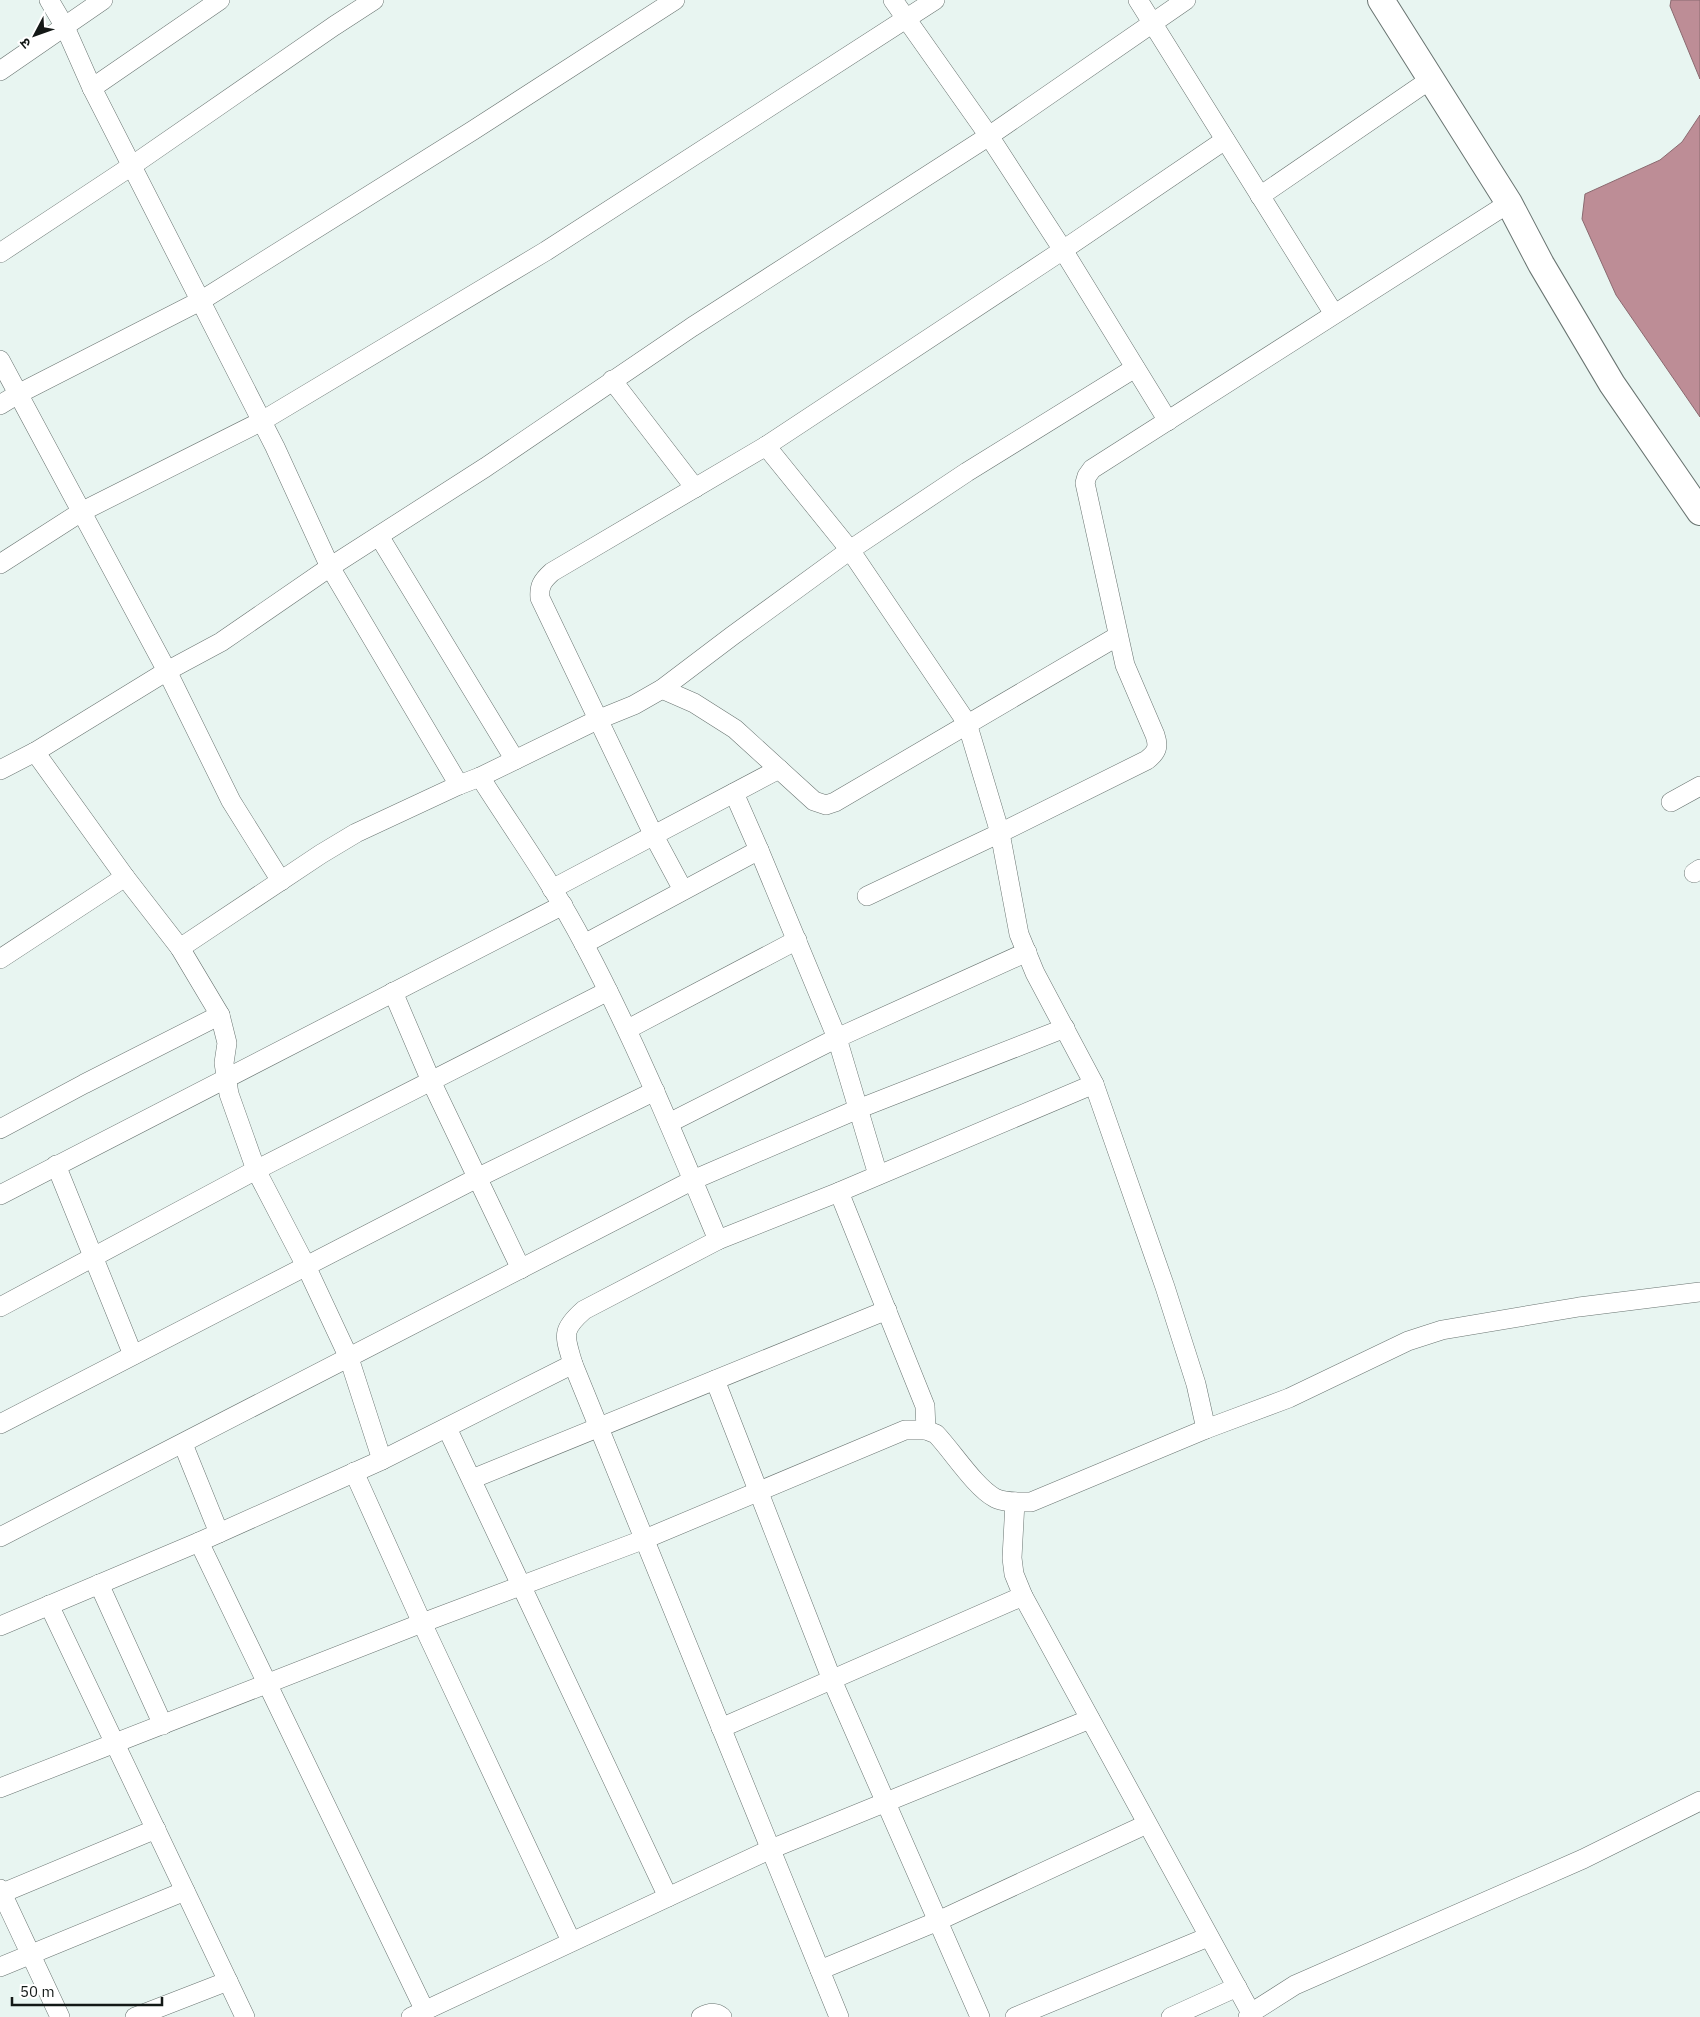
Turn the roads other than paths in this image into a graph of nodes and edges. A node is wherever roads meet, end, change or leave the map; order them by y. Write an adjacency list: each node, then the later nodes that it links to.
1 (49, 0): 13 (street)
2 (103, 0): 13 (street)
3 (220, 0): 16 (street)
4 (374, 0): 19 (street)
5 (675, 0): 24 (street)
6 (893, 0): 11 (street)
7 (935, 0): 11 (street)
8 (1138, 0): 12 (street)
9 (1186, 0): 12 (street)
10 (1381, 0): 15 (street)
11 (904, 19): 17 (street); 31 (street)
12 (1152, 22): 17 (street); 18 (street)
13 (65, 26): 14 (street); 16 (street)
14 (0, 71)
15 (1431, 79): 20 (street); 21 (street)
16 (92, 88): 19 (street)
17 (989, 136): 22 (street); 28 (street)
18 (1224, 140): 20 (street); 22 (street)
19 (133, 165): 23 (street); 24 (street)
20 (1260, 196): 25 (street)
21 (1508, 203): 25 (street); 36 (street)
22 (1063, 250): 27 (street); 33 (street)
23 (0, 253)
24 (202, 300): 29 (street); 31 (street)
25 (1334, 314): 32 (street)
26 (0, 360): 29 (street)
27 (1135, 368): 32 (street); 38 (street)
28 (612, 380): 34 (street); 37 (street)
29 (18, 394): 30 (street); 35 (street)
30 (0, 406)
31 (262, 421): 35 (street); 40 (street)
32 (1168, 421): 41 (street)
33 (766, 446): 34 (street); 38 (street)
34 (695, 488): 44 (street)
35 (81, 512): 39 (street); 42 (street)
36 (1700, 512)
37 (379, 536): 40 (street); 47 (street)
38 (850, 550): 43 (street); 45 (street)
39 (0, 564)
40 (330, 567): 42 (street); 51 (street)
41 (1118, 636): 45 (street); 55 (street)
42 (167, 671): 46 (street); 59 (street)
43 (662, 689): 44 (street); 49 (street)
44 (597, 720): 47 (street); 56 (street)
45 (967, 723): 49 (street); 55 (street)
46 (34, 752): 48 (street); 58 (street)
47 (515, 760): 50 (street)
48 (1, 768)
49 (779, 769): 53 (street)
50 (480, 777): 51 (street); 60 (street)
51 (459, 785): 59 (street)
52 (1700, 786): 54 (street)
53 (734, 793): 56 (street); 57 (street)
54 (1671, 802)
55 (1000, 833): 62 (street); 67 (street)
56 (654, 836): 60 (street); 61 (street)
57 (759, 850): 61 (street); 64 (street)
58 (125, 877): 66 (street); 68 (street)
59 (281, 881): 66 (street)
60 (552, 889): 63 (street)
61 (684, 890): 65 (street)
62 (867, 896)
63 (563, 905): 65 (street); 70 (street)
64 (797, 940): 73 (street); 74 (street)
65 (584, 944): 69 (street)
66 (180, 948): 71 (street)
67 (1026, 952): 72 (street); 74 (street)
68 (0, 959)
69 (608, 991): 73 (street); 76 (street)
70 (393, 992): 75 (street); 76 (street)
71 (220, 1015): 75 (street); 81 (street)
72 (1065, 1028): 77 (street); 79 (street)
73 (628, 1029): 78 (street)
74 (837, 1038): 79 (street); 80 (street)
75 (225, 1078): 82 (street); 83 (street)
76 (431, 1080): 83 (street); 85 (street)
77 (1094, 1084): 84 (street); 103 (street)
78 (655, 1091): 80 (street); 85 (street)
79 (858, 1109): 84 (street); 86 (street)
80 (669, 1123): 86 (street)
81 (0, 1129)
82 (56, 1165): 88 (street); 90 (street)
83 (256, 1170): 90 (street); 91 (street)
84 (878, 1175): 87 (street)
85 (477, 1178): 91 (street); 92 (street)
86 (693, 1180): 89 (street); 92 (street)
87 (839, 1192): 89 (street); 95 (street)
88 (0, 1194)
89 (718, 1240): 98 (street)
90 (93, 1257): 94 (street); 96 (street)
91 (306, 1266): 96 (street); 97 (street)
92 (522, 1269): 97 (street)
93 (1700, 1292): 103 (street)
94 (0, 1307)
95 (887, 1310): 99 (street); 104 (street)
96 (133, 1355): 100 (street)
97 (348, 1358): 105 (street); 106 (street)
98 (574, 1364): 101 (street); 102 (street)
99 (715, 1380): 101 (street); 109 (street)
100 (0, 1424)
101 (599, 1427): 108 (street); 113 (street)
102 (447, 1428): 106 (street); 108 (street)
103 (1206, 1429): 110 (street)
104 (926, 1430): 109 (street); 110 (street)
105 (183, 1444): 111 (street); 112 (street)
106 (382, 1460): 107 (street)
107 (354, 1472): 111 (street); 119 (street)
108 (472, 1480): 116 (street)
109 (758, 1492): 113 (street); 121 (street)
110 (1015, 1502): 117 (street)
111 (219, 1533): 114 (street)
112 (0, 1537)
113 (645, 1539): 116 (street); 125 (street)
114 (199, 1542): 115 (street); 122 (street)
115 (99, 1584): 118 (street); 124 (street)
116 (522, 1586): 119 (street); 135 (street)
117 (1023, 1596): 121 (street); 123 (street)
118 (49, 1605): 120 (street); 126 (street)
119 (422, 1623): 122 (street); 138 (street)
120 (0, 1626)
121 (832, 1680): 125 (street); 129 (street)
122 (267, 1684): 124 (street); 144 (street)
123 (1090, 1719): 129 (street); 130 (street)
124 (163, 1725): 126 (street)
125 (722, 1728): 132 (street)
126 (115, 1744): 127 (street); 131 (street)
127 (0, 1788)
128 (1700, 1801): 145 (street)
129 (886, 1802): 132 (street); 136 (street)
130 (1147, 1824): 136 (street); 137 (street)
131 (156, 1829): 133 (street); 134 (street)
132 (771, 1849): 135 (street); 141 (street)
133 (185, 1891): 139 (street); 142 (street)
134 (1, 1892): 139 (street)
135 (668, 1897): 138 (street)
136 (938, 1921): 141 (street); 152 (street)
137 (1208, 1937): 143 (street); 153 (street)
138 (571, 1941): 144 (street)
139 (31, 1954): 140 (street); 146 (street)
140 (0, 1967)
141 (820, 1970): 151 (street)
142 (228, 1981): 147 (street); 148 (street)
143 (1237, 1987): 145 (street); 154 (street)
144 (418, 2014)
145 (1250, 2015)
146 (60, 2017)
147 (135, 2017)
148 (245, 2017)
149 (700, 2017): 150 (street)
150 (722, 2017)
151 (839, 2017)
152 (980, 2017)
153 (1015, 2017)
154 (1171, 2017)

